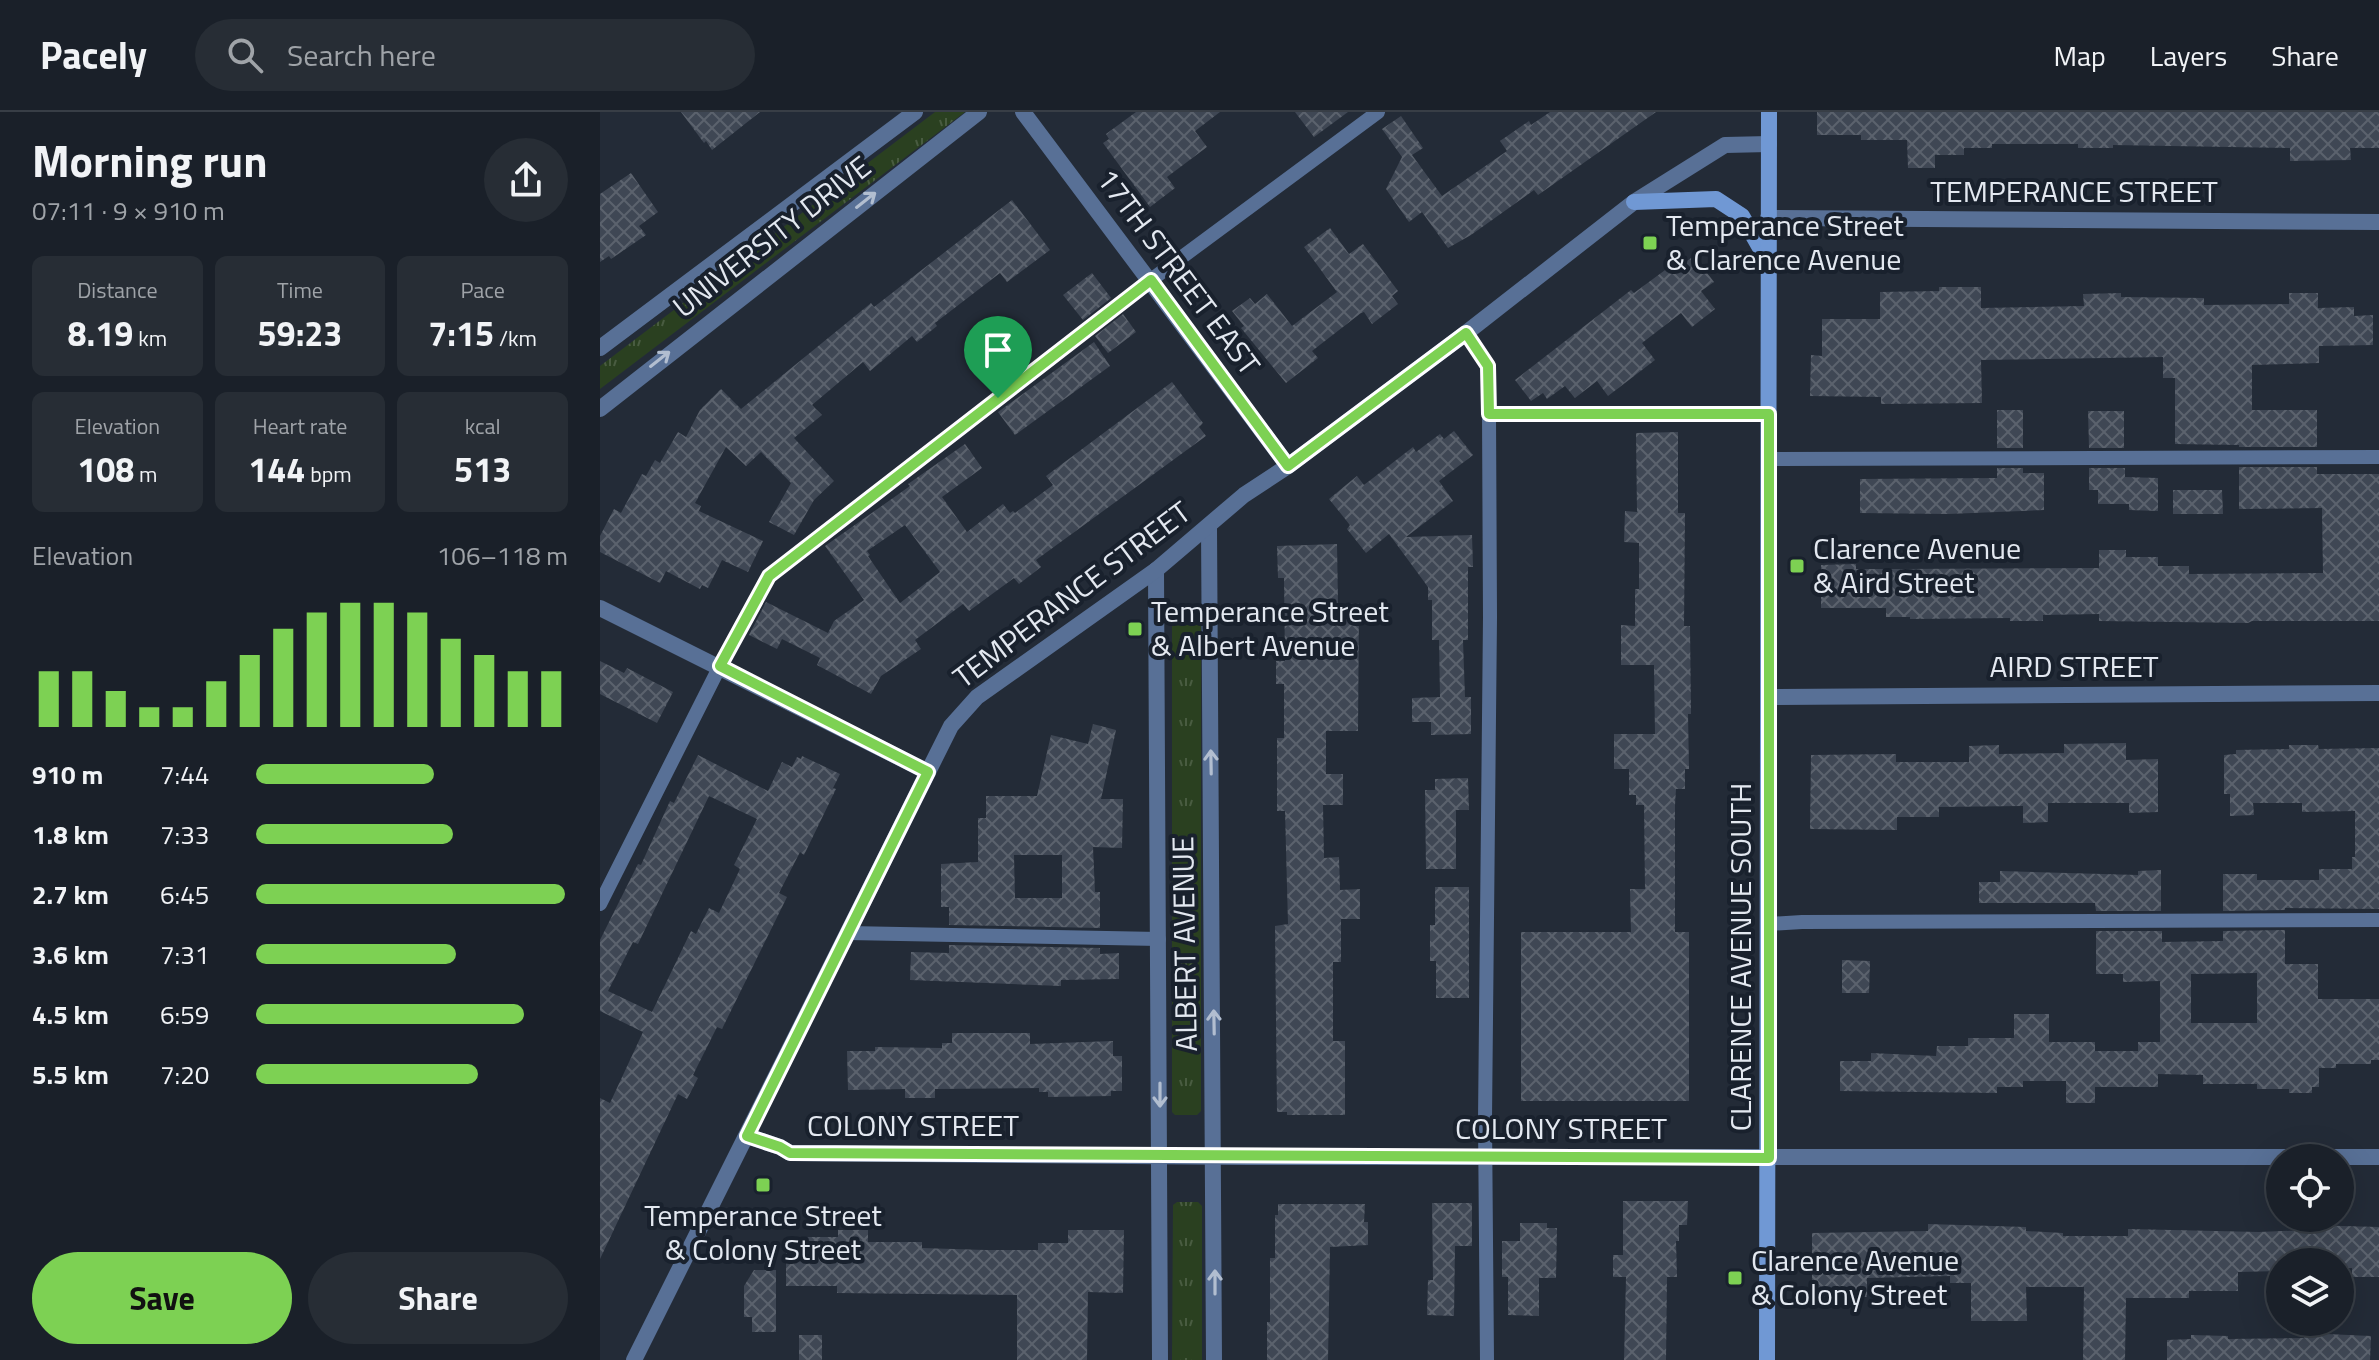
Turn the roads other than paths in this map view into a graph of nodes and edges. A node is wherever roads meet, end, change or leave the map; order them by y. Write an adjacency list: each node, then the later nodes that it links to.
1 (915, 112): 13 (street, UNIVERSITY DRIVE)
2 (979, 112): 14 (street, UNIVERSITY DRIVE, one-way to 2)
3 (1023, 112): 11 (street, 17TH STREET EAST)
4 (1378, 112): 11 (lane)
5 (1769, 112): 6 (main road, CLARENCE AVENUE SOUTH)
6 (1769, 144): 7 (street, TEMPERANCE STREET); 8 (main road, CLARENCE AVENUE SOUTH)
7 (1634, 202): 10 (main road); 12 (street, TEMPERANCE STREET)
8 (1768, 218): 9 (street, TEMPERANCE STREET); 10 (main road, CLARENCE AVENUE SOUTH)
9 (2379, 222)
10 (1769, 263): 16 (main road, CLARENCE AVENUE SOUTH)
11 (1151, 280): 19 (street, 17TH STREET EAST); 23 (lane)
12 (1466, 333): 15 (lane); 19 (street, TEMPERANCE STREET)
13 (600, 348)
14 (600, 409)
15 (1489, 414): 16 (lane); 34 (lane)
16 (1769, 414): 18 (main road, CLARENCE AVENUE SOUTH)
17 (2379, 457): 18 (lane)
18 (1768, 459): 25 (main road, CLARENCE AVENUE SOUTH)
19 (1288, 466): 20 (street, TEMPERANCE STREET)
20 (1209, 527): 21 (street, TEMPERANCE STREET); 35 (street, ALBERT AVENUE, one-way to 20)
21 (1156, 570): 26 (street, TEMPERANCE STREET); 31 (street, ALBERT AVENUE)
22 (600, 608): 23 (street)
23 (720, 666): 26 (street); 27 (lane)
24 (2379, 693): 25 (street, AIRD STREET)
25 (1769, 697): 29 (main road, CLARENCE AVENUE SOUTH)
26 (928, 772): 30 (street, TEMPERANCE STREET)
27 (600, 904)
28 (2379, 920): 29 (lane)
29 (1769, 924): 37 (main road, CLARENCE AVENUE SOUTH)
30 (848, 933): 31 (lane); 32 (street, TEMPERANCE STREET)
31 (1159, 939): 33 (street, ALBERT AVENUE, one-way to 33)
32 (747, 1136): 33 (street, COLONY STREET); 38 (street, TEMPERANCE STREET)
33 (1160, 1155): 35 (street, COLONY STREET); 39 (street, ALBERT AVENUE)
34 (1486, 1156): 35 (street, COLONY STREET); 37 (street, COLONY STREET); 41 (lane)
35 (1215, 1157): 40 (street, ALBERT AVENUE, one-way to 35)
36 (2379, 1157): 37 (street, COLONY STREET)
37 (1769, 1158): 42 (main road, CLARENCE AVENUE SOUTH)
38 (634, 1360)
39 (1160, 1360)
40 (1214, 1360)
41 (1487, 1360)
42 (1767, 1360)

